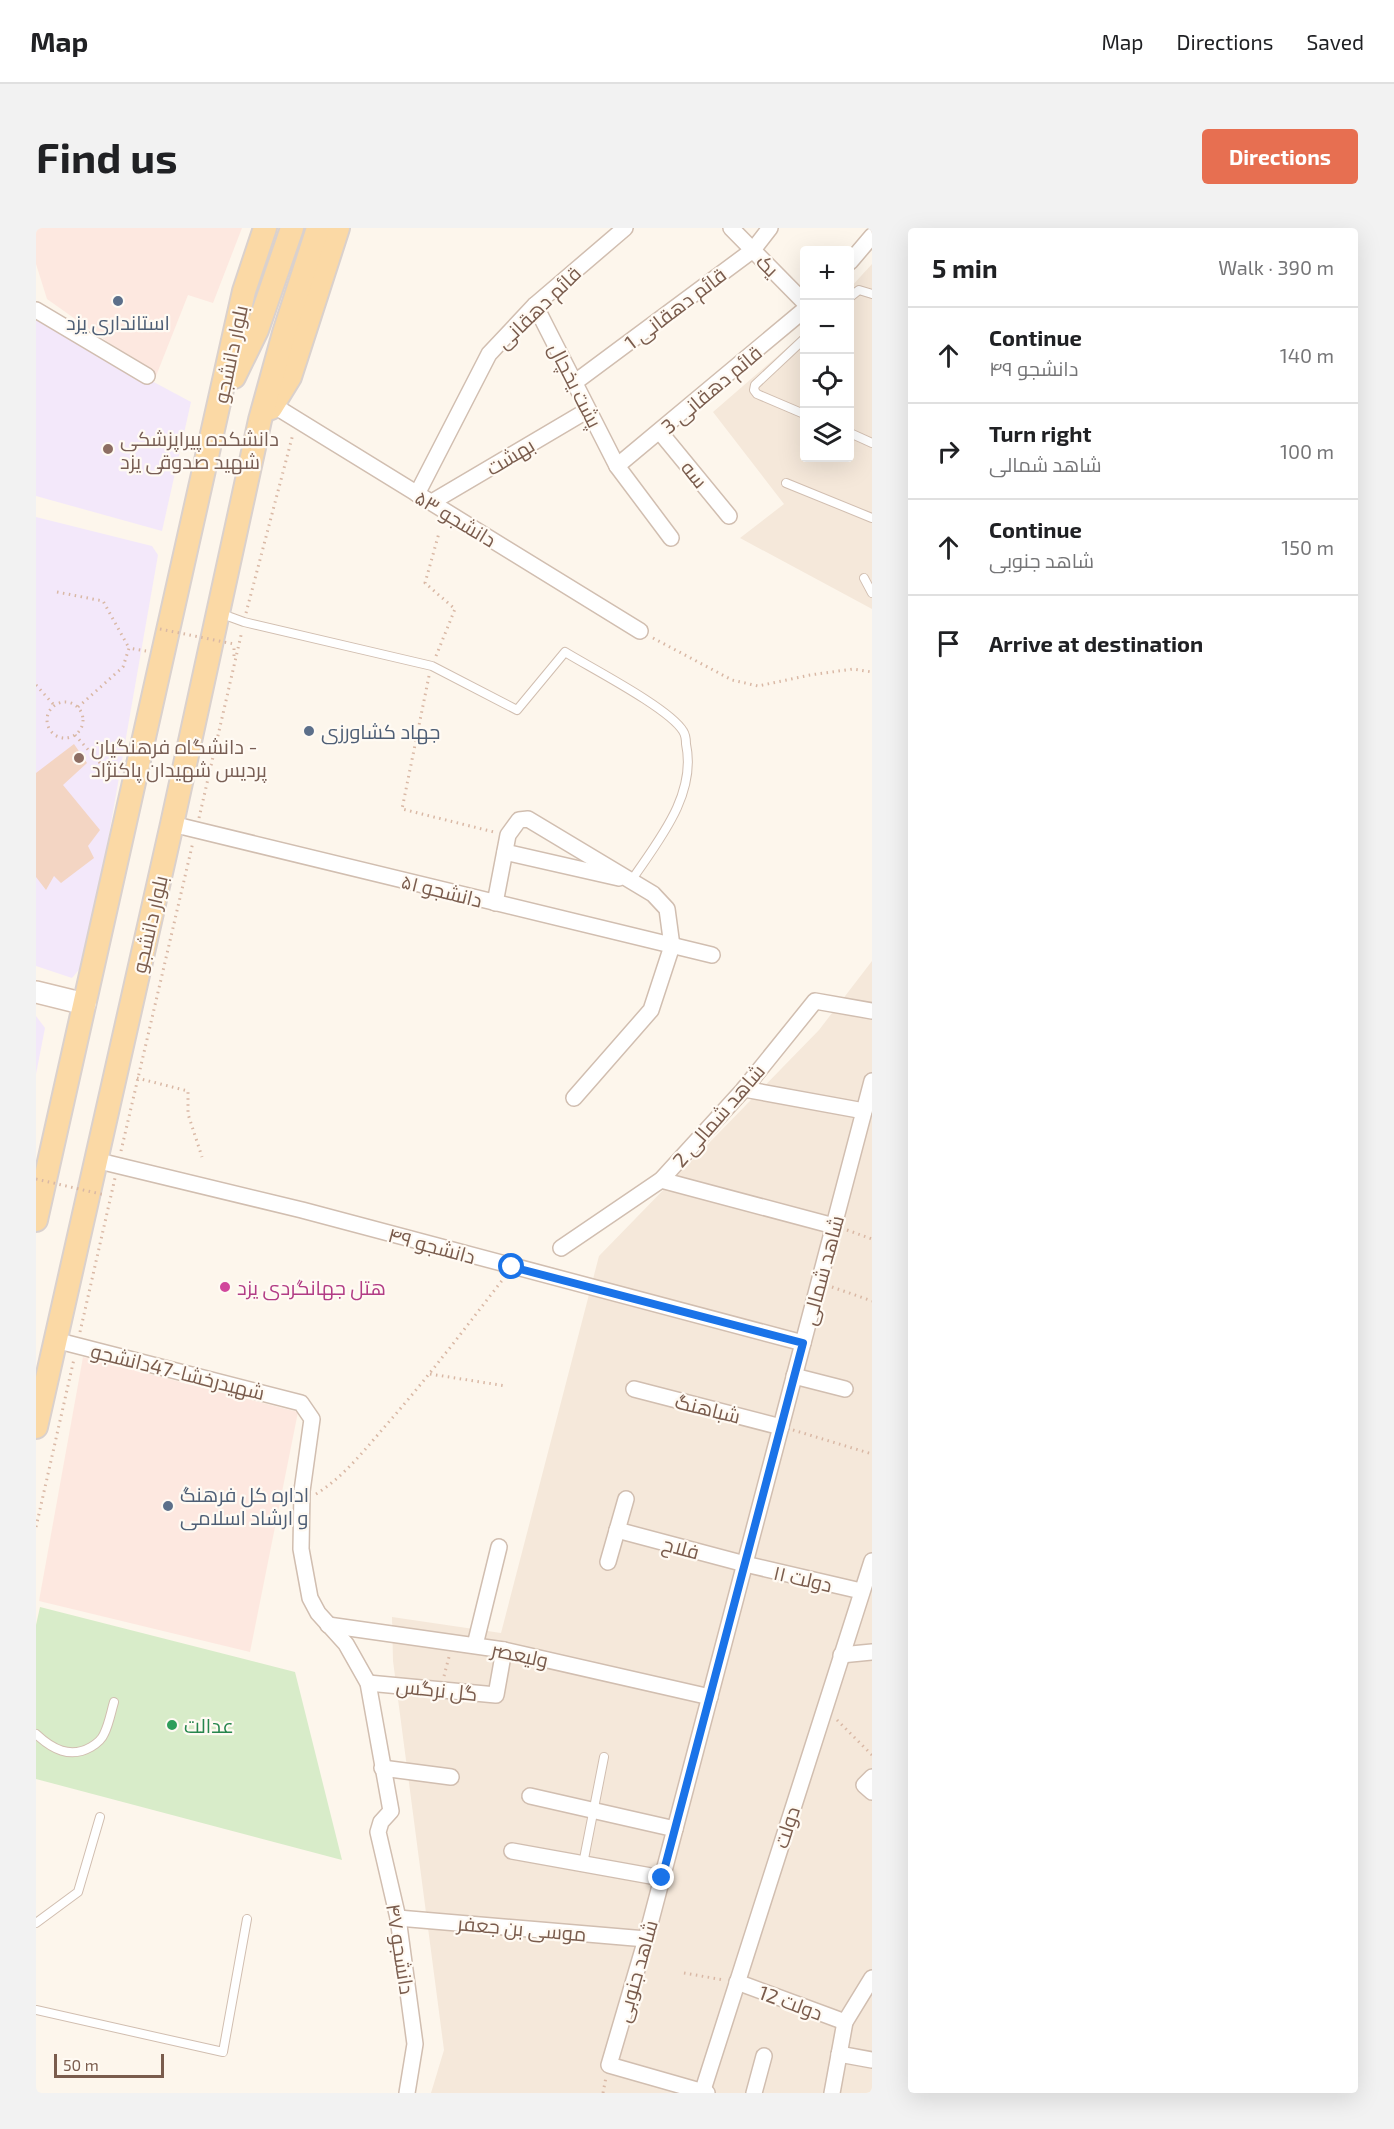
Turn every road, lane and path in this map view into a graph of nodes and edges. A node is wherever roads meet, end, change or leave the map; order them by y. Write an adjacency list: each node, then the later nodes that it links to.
1 (265, 228): 20 (main road, بلوار دانشجو)
2 (292, 228): 20 (main road)
3 (318, 228): 23 (main road)
4 (339, 228): 23 (main road)
5 (625, 228): 14 (street, قائم دهقانی)
6 (731, 228): 9 (street, یک)
7 (770, 228): 9 (street, قائم دهقانی 1)
8 (872, 236): 10 (street)
9 (753, 250): 13 (street, یک); 19 (street, قائم دهقانی 1)
10 (854, 256)
11 (854, 294): 12 (lane)
12 (872, 294)
13 (802, 300)
14 (535, 305): 19 (street, پشت یخچال); 30 (street, قائم دهقانی)
15 (36, 310): 18 (street)
16 (800, 313): 25 (street, قائم دهقانی 3)
17 (800, 343): 22 (lane)
18 (147, 376)
19 (574, 383): 21 (street, پشت یخچال)
20 (219, 408): 44 (main road, بلوار دانشجو)
21 (588, 410): 28 (street, پشت یخچال); 31 (street, بهشت)
22 (800, 412)
23 (267, 413): 24 (street, دانشجو ۵۳); 39 (main road, بلوار دانشجو)
24 (297, 420): 30 (street, دانشجو ۵۳); 40 (path)
25 (660, 432): 28 (street, قائم دهقانی 3); 32 (street, سه)
26 (854, 435): 27 (lane)
27 (872, 443)
28 (617, 466): 35 (street)
29 (786, 483): 33 (lane)
30 (417, 494): 31 (street, دانشجو ۵۳)
31 (432, 502): 42 (street, دانشجو ۵۳)
32 (729, 516)
33 (872, 518)
34 (439, 533): 46 (path)
35 (671, 538)
36 (864, 578): 38 (lane)
37 (57, 592): 43 (path)
38 (872, 593)
39 (217, 612): 40 (lane); 53 (main road, بلوار دانشجو)
40 (244, 622): 45 (path); 46 (lane)
41 (160, 629): 45 (path, bridge)
42 (639, 631): 47 (path)
43 (129, 648): 44 (path); 50 (path)
44 (164, 654): 62 (main road, بلوار دانشجو)
45 (234, 664): 54 (path)
46 (432, 666): 55 (path); 57 (lane)
47 (872, 672)
48 (36, 685): 49 (path)
49 (54, 705): 50 (path); 51 (path)
50 (78, 706): 51 (path)
51 (75, 735): 52 (path)
52 (100, 763)
53 (172, 824): 54 (street, دانشجو ۵۱); 64 (main road, بلوار دانشجو)
54 (196, 830): 58 (street, دانشجو ۵۱); 65 (path)
55 (508, 836): 56 (street); 57 (street)
56 (505, 852): 57 (street); 58 (street)
57 (631, 881): 59 (street)
58 (495, 903): 59 (street, دانشجو ۵۱)
59 (672, 946): 60 (street, دانشجو ۵۱); 68 (street)
60 (712, 955)
61 (36, 992): 62 (street)
62 (85, 1004): 76 (main road, بلوار دانشجو)
63 (872, 1011): 67 (street, شاهد شمالی 2)
64 (115, 1072): 65 (path); 71 (main road, بلوار دانشجو)
65 (138, 1078): 70 (path); 72 (path)
66 (872, 1081): 69 (street, شاهد شمالی)
67 (744, 1089): 69 (street); 74 (street, شاهد شمالی 2)
68 (574, 1098)
69 (864, 1111): 77 (street, شاهد شمالی)
70 (202, 1157)
71 (95, 1160): 72 (street, دانشجو ۴۹); 83 (main road, بلوار دانشجو)
72 (118, 1166): 80 (street, دانشجو ۴۹); 85 (path)
73 (36, 1179): 75 (path, bridge)
74 (661, 1180): 77 (street); 79 (street, شاهد شمالی 2)
75 (105, 1195)
76 (36, 1220)
77 (834, 1226): 78 (path); 81 (street, شاهد شمالی)
78 (872, 1239)
79 (561, 1248)
80 (512, 1267): 84 (street, دانشجو ۴۹); 86 (path)
81 (819, 1283): 82 (path); 84 (street, شاهد شمالی)
82 (872, 1301)
83 (55, 1340): 85 (street, شهیدرخشا-47دانشجو); 91 (main road, بلوار دانشجو)
84 (803, 1343): 87 (street, شاهد شمالی)
85 (77, 1346): 95 (street, شهیدرخشا-47دانشجو); 96 (path)
86 (430, 1374): 88 (path); 95 (path)
87 (794, 1376): 90 (street); 92 (street, شاهد شمالی)
88 (506, 1386)
89 (634, 1389): 92 (street, شباهنگ)
90 (845, 1389)
91 (36, 1427)
92 (781, 1427): 93 (path); 101 (street, شاهد شمالی)
93 (872, 1454)
94 (626, 1499): 97 (street)
95 (302, 1503): 103 (street)
96 (36, 1527)
97 (617, 1530): 100 (street); 101 (street, فلاح)
98 (499, 1546): 105 (street)
99 (872, 1561): 102 (street, دولت)
100 (608, 1562)
101 (745, 1564): 102 (street, دولت ۱۱); 111 (street, شاهد جنوبی)
102 (861, 1591): 108 (street, دولت)
103 (328, 1625): 104 (street, ولیعصر); 109 (street)
104 (453, 1643): 105 (street, ولیعصر); 110 (path)
105 (475, 1645): 106 (street, ولیعصر)
106 (504, 1650): 110 (street, گل نرگس); 111 (street, ولیعصر)
107 (872, 1652): 108 (street)
108 (841, 1655): 113 (street, دولت)
109 (368, 1683): 110 (street, گل نرگس); 117 (street)
110 (440, 1690)
111 (710, 1697): 124 (street, شاهد جنوبی)
112 (114, 1702): 114 (lane)
113 (824, 1707): 115 (path); 134 (street, دولت)
114 (36, 1734)
115 (872, 1755)
116 (604, 1757): 122 (lane)
117 (382, 1768): 118 (street); 128 (street, دانشجو ۴۷)
118 (451, 1777)
119 (872, 1777): 120 (street)
120 (872, 1792)
121 (530, 1796): 122 (street)
122 (594, 1810): 124 (street); 126 (lane)
123 (100, 1817): 130 (lane)
124 (675, 1829): 127 (street, شاهد جنوبی)
125 (512, 1851): 126 (street)
126 (583, 1864): 127 (street)
127 (662, 1878): 131 (street, شاهد جنوبی)
128 (398, 1918): 131 (street, موسی بن جعفر); 142 (street, دانشجو ۴۷)
129 (247, 1919): 136 (lane)
130 (36, 1923)
131 (646, 1939): 141 (street, شاهد جنوبی)
132 (684, 1972): 134 (path)
133 (872, 1978): 135 (street)
134 (737, 1982): 137 (street, دولت 12); 141 (street, دولت)
135 (868, 1994): 137 (street)
136 (36, 2010)
137 (845, 2022): 138 (street)
138 (839, 2054): 140 (street); 144 (street)
139 (764, 2056): 143 (street)
140 (872, 2060)
141 (704, 2092)
142 (407, 2093)
143 (754, 2093)
144 (832, 2093)

